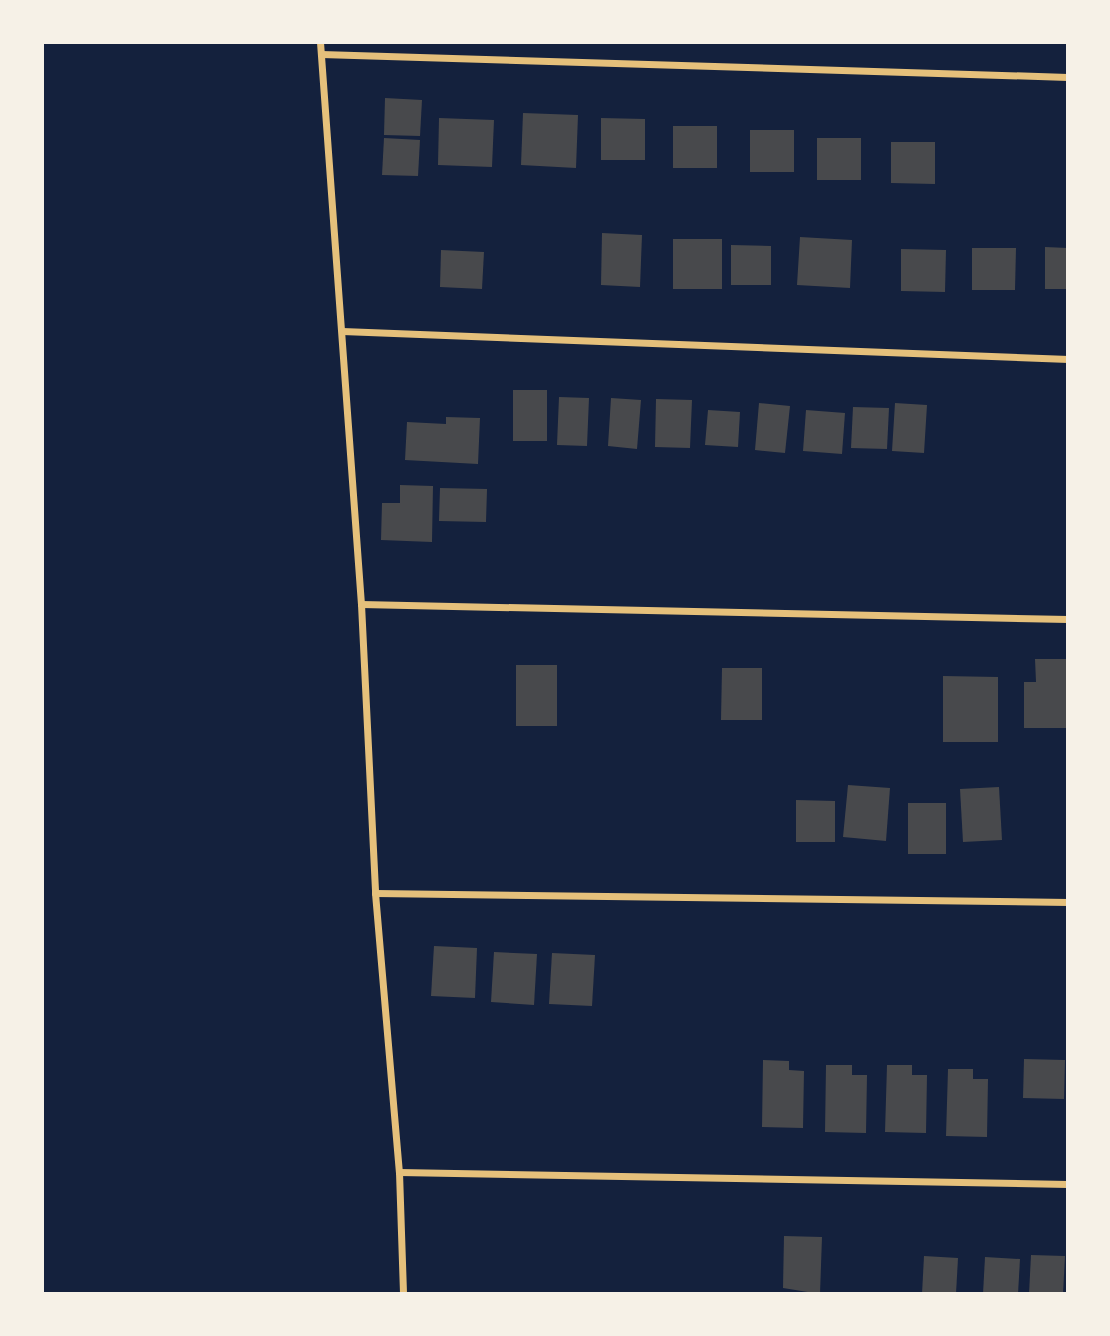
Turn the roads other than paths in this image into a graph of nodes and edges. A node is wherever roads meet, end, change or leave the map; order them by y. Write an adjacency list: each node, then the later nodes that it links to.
1 (320, 42): 2 (street)
2 (321, 54): 3 (street); 4 (street)
3 (1068, 77)
4 (342, 331): 5 (street); 6 (street)
5 (1068, 359)
6 (361, 604): 7 (street); 8 (street)
7 (1068, 618)
8 (375, 893): 9 (street); 10 (street)
9 (1068, 902)
10 (399, 1171): 11 (street); 12 (street)
11 (1068, 1184)
12 (403, 1294)

